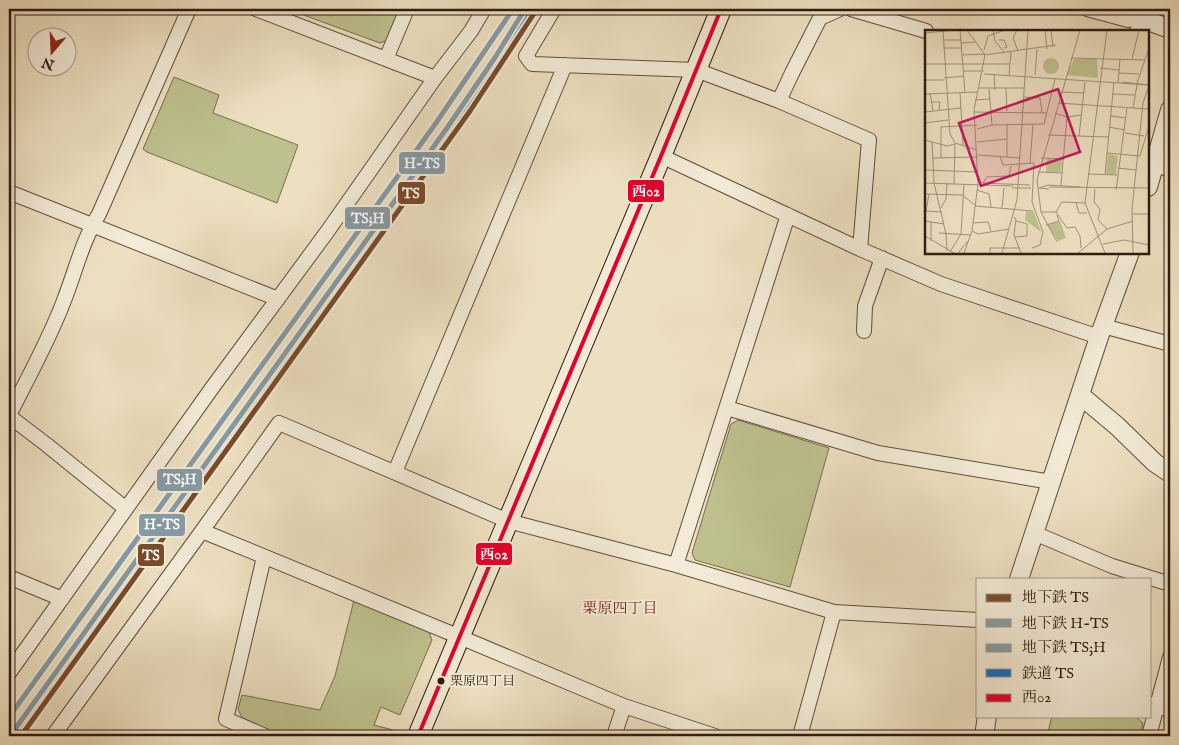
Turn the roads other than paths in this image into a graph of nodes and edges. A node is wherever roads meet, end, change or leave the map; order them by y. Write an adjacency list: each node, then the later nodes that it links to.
1 (189, 9): 26 (street)
2 (256, 9): 15 (street)
3 (407, 9): 15 (street)
4 (484, 9): 18 (street)
5 (554, 9): 16 (street)
6 (721, 9): 17 (main road)
7 (840, 9): 19 (street)
8 (851, 9): 11 (street)
9 (1087, 9): 12 (street)
10 (1116, 9): 12 (street)
11 (888, 14): 14 (street)
12 (1142, 25): 13 (street)
13 (1170, 29)
14 (925, 31)
15 (386, 59): 18 (street)
16 (565, 65): 17 (street); 37 (street)
17 (696, 70): 19 (street); 21 (main road)
18 (435, 78): 30 (street)
19 (779, 101): 27 (street)
20 (1170, 110): 22 (street)
21 (661, 156): 25 (street); 41 (main road)
22 (1162, 167): 23 (street)
23 (1149, 185)
24 (9, 192): 26 (street)
25 (788, 216): 27 (street); 35 (street)
26 (93, 224): 30 (street); 36 (street)
27 (860, 249): 29 (street)
28 (1129, 254): 32 (street)
29 (882, 258): 31 (street); 32 (street)
30 (278, 299): 40 (street)
31 (864, 332)
32 (1101, 332): 33 (street); 34 (street)
33 (1170, 344)
34 (1080, 395): 38 (street); 39 (street)
35 (727, 408): 39 (street); 45 (street)
36 (9, 415): 40 (street)
37 (395, 472): 41 (street); 42 (street)
38 (1170, 473)
39 (1051, 482): 43 (street)
40 (126, 509): 51 (street)
41 (508, 521): 45 (street); 54 (main road)
42 (202, 531): 44 (street); 60 (street)
43 (1034, 533): 47 (street); 48 (street)
44 (264, 557): 54 (street); 61 (street)
45 (676, 565): 52 (street)
46 (9, 577): 51 (street)
47 (1019, 578)
48 (1151, 578)
49 (1152, 578): 50 (street)
50 (1170, 584)
51 (62, 599): 56 (street)
52 (834, 612): 53 (street); 65 (street)
53 (976, 620)
54 (460, 636): 57 (street); 62 (main road)
55 (1170, 657): 58 (street)
56 (9, 673)
57 (624, 706): 63 (street); 64 (street)
58 (1159, 707): 67 (street)
59 (987, 718): 66 (street)
60 (52, 736)
61 (265, 736)
62 (418, 736)
63 (614, 736)
64 (715, 736)
65 (800, 736)
66 (984, 736)
67 (1149, 736)

